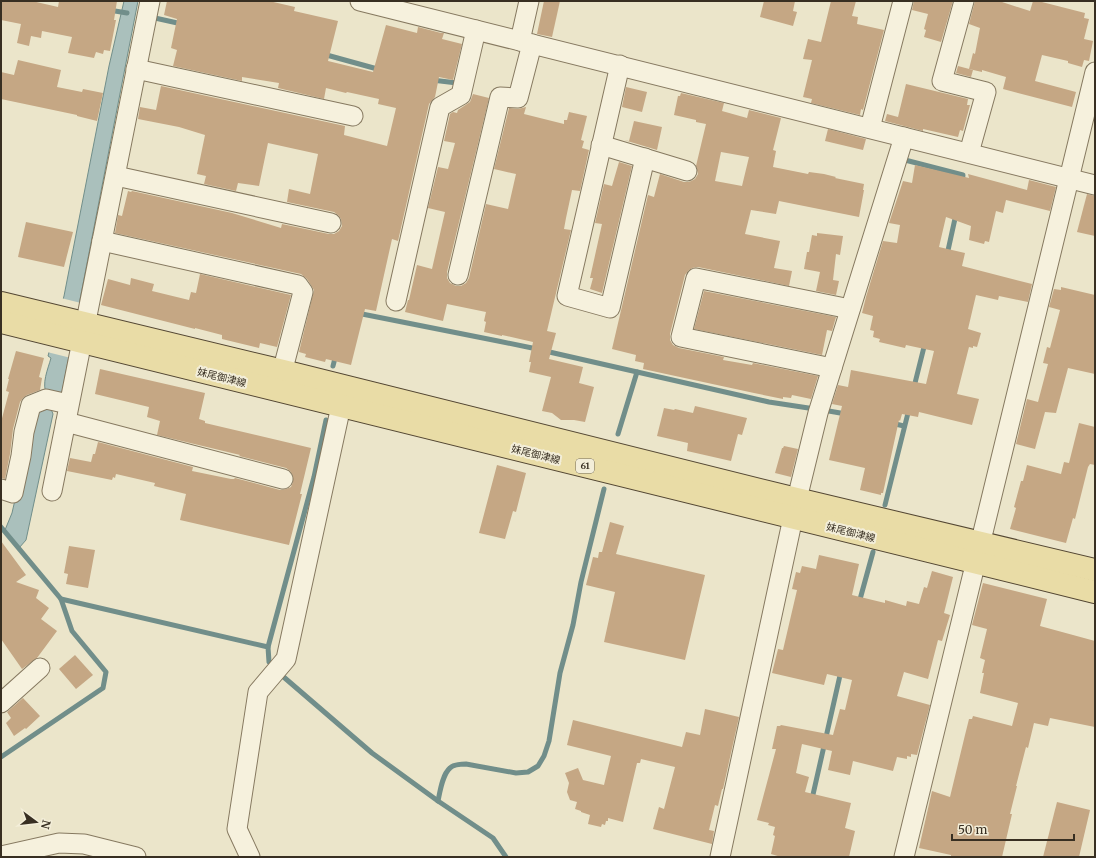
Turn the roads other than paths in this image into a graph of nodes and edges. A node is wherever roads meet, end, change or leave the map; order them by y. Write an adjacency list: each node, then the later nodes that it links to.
1 (150, 1): 10 (street)
2 (360, 1): 6 (street)
3 (529, 1): 8 (street)
4 (903, 1): 13 (street)
5 (964, 1): 16 (street)
6 (421, 8): 7 (street)
7 (476, 30): 8 (street); 25 (street)
8 (526, 42): 9 (street); 24 (street)
9 (620, 65): 13 (street); 15 (street)
10 (136, 69): 12 (street); 19 (street)
11 (1095, 72): 20 (street)
12 (353, 116)
13 (870, 128): 14 (street)
14 (904, 137): 16 (street); 27 (street)
15 (601, 145): 17 (street); 17 (street)
16 (969, 153): 20 (street)
17 (645, 158): 18 (street)
18 (687, 171)
19 (116, 176): 22 (street); 23 (street)
20 (1069, 178): 21 (street); 39 (street)
21 (1095, 185)
22 (331, 223)
23 (102, 241): 30 (street); 32 (street)
24 (458, 275)
25 (396, 301)
26 (1, 303): 29 (main road, 妹尾御津線 / 61)
27 (850, 308): 31 (street); 31 (street)
28 (1, 322): 29 (main road, 妹尾御津線 / 61)
29 (54, 326): 30 (main road, 妹尾御津線 / 61)
30 (80, 332): 32 (main road, 妹尾御津線 / 61); 33 (street)
31 (832, 368): 38 (street)
32 (280, 381): 34 (main road, 妹尾御津線 / 61); 38 (main road, 妹尾御津線 / 61)
33 (58, 406): 35 (street); 36 (street); 37 (street)
34 (341, 406): 38 (main road, 妹尾御津線 / 61); 46 (street)
35 (283, 479)
36 (1, 489)
37 (52, 491)
38 (795, 508): 39 (main road, 妹尾御津線 / 61); 47 (street)
39 (978, 552): 40 (main road, 妹尾御津線 / 61); 41 (main road, 妹尾御津線 / 61); 48 (street)
40 (1095, 570)
41 (1095, 592)
42 (40, 668): 43 (street)
43 (1, 703)
44 (1, 856): 45 (street)
45 (136, 857)
46 (250, 857)
47 (720, 857)
48 (904, 857)

